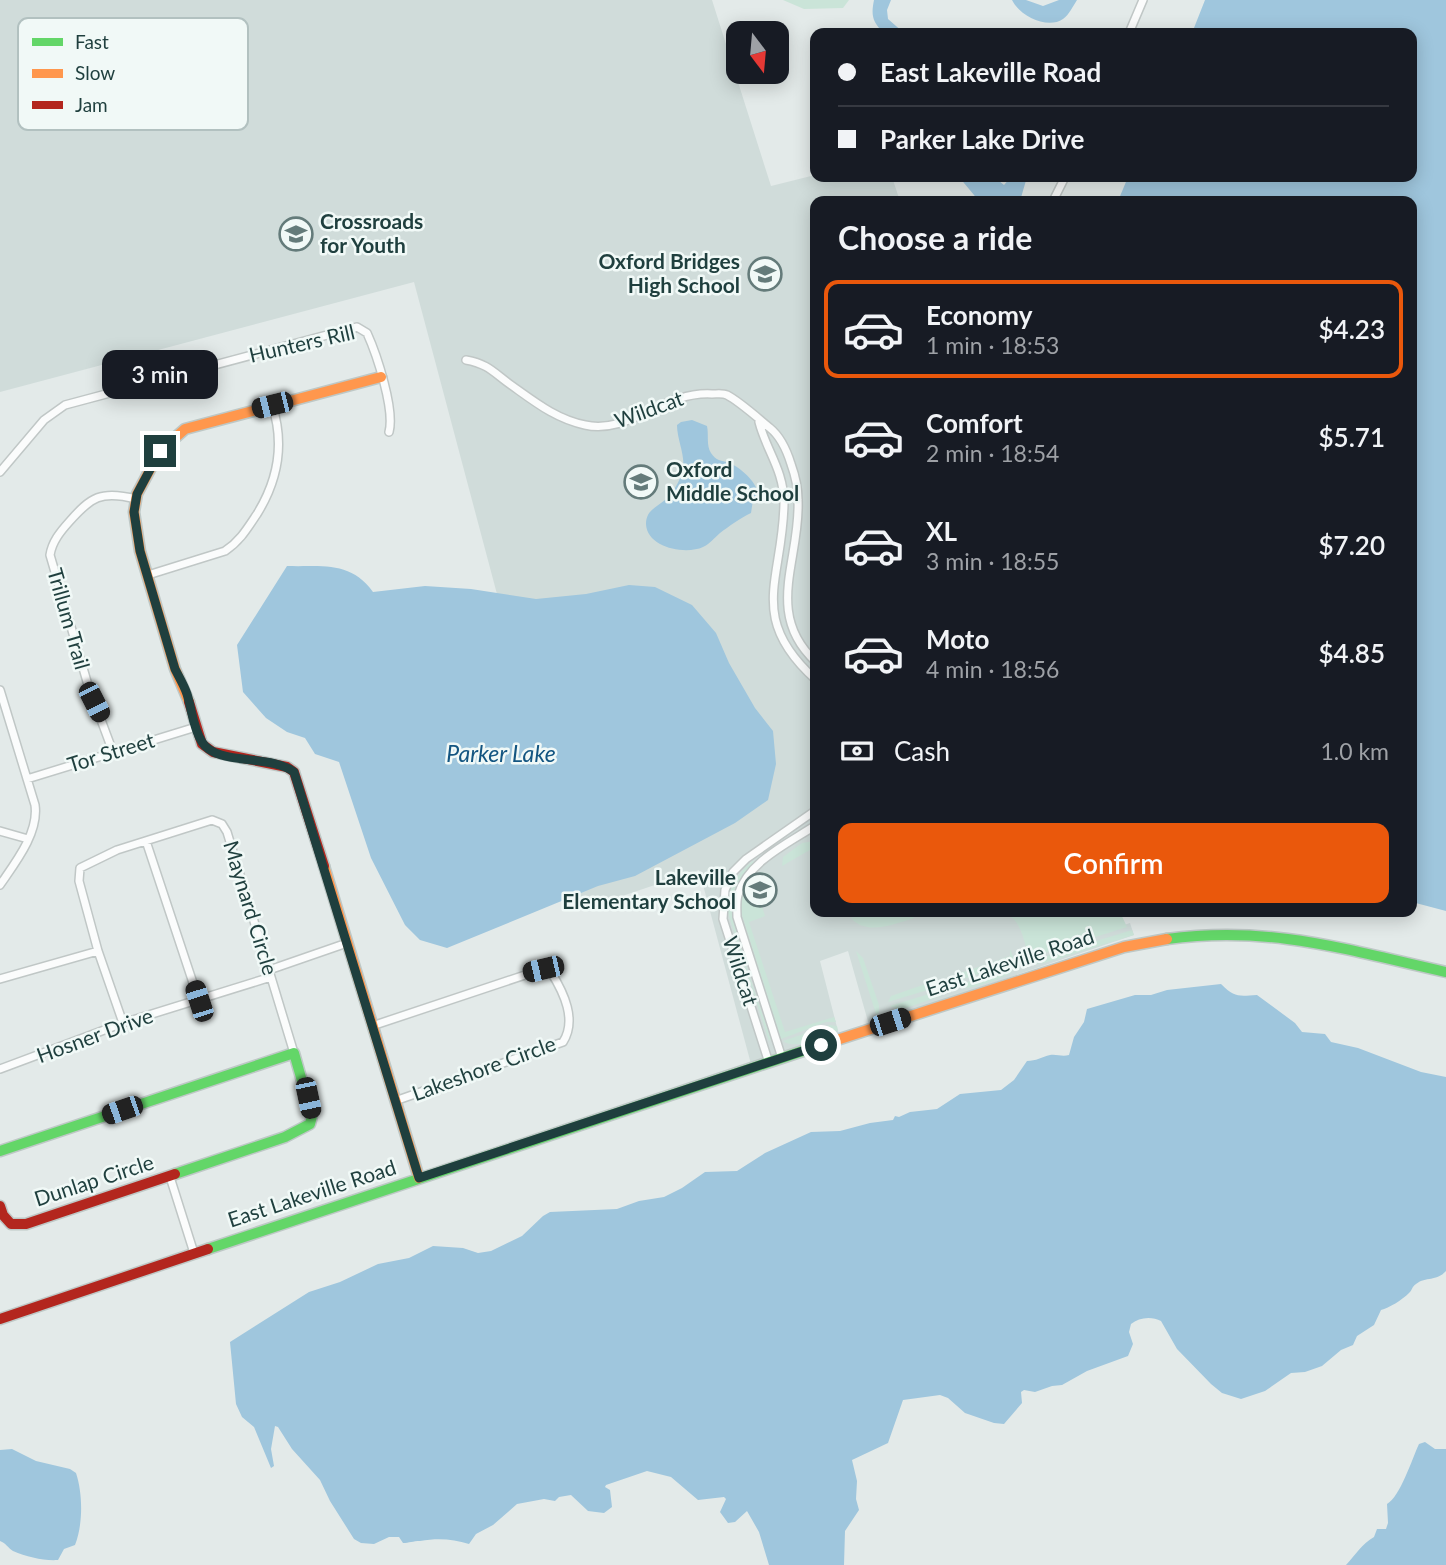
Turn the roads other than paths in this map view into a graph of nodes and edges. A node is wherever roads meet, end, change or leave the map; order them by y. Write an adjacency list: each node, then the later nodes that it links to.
1 (1143, 0): 2 (street)
2 (1131, 28)
3 (466, 360): 6 (street, Wildcat)
4 (381, 377): 5 (street); 7 (street, Hunters Rill); 8 (street, Hunters Rill)
5 (272, 405): 9 (street); 10 (street)
6 (759, 421): 11 (street, Wildcat); 12 (street, Wildcat)
7 (389, 432)
8 (0, 472)
9 (136, 499): 10 (street); 15 (street, Trillum Trail)
10 (148, 575): 14 (street)
11 (810, 654)
12 (810, 674)
13 (0, 690): 16 (street)
14 (196, 727): 15 (street, Tor Street); 25 (street)
15 (113, 752): 16 (street, Tor Street)
16 (27, 779): 20 (street)
17 (810, 814): 22 (street, Wildcat)
18 (810, 829): 23 (street, Wildcat)
19 (0, 831): 20 (street)
20 (27, 839): 24 (street)
21 (146, 841): 26 (street, Maynard Circle); 28 (street, Maynard Circle); 30 (street)
22 (758, 849): 23 (street); 35 (street, Wildcat)
23 (766, 859): 34 (street, Wildcat)
24 (0, 885)
25 (347, 943): 28 (street, Hosner Drive); 32 (street)
26 (98, 951): 29 (street); 31 (street, Maynard Circle)
27 (1446, 972): 34 (street, East Lakeville Road)
28 (270, 974): 30 (street, Hosner Drive); 33 (street, Maynard Circle)
29 (0, 979)
30 (199, 1001): 31 (street, Hosner Drive)
31 (123, 1023): 36 (street, Hosner Drive)
32 (372, 1026): 37 (street); 37 (street, Lakeshore Circle)
33 (294, 1053): 38 (street); 39 (street, Dunlap Circle)
34 (782, 1058): 35 (street, East Lakeville Road)
35 (769, 1063): 40 (street, East Lakeville Road)
36 (0, 1069)
37 (395, 1101): 40 (street)
38 (0, 1151)
39 (170, 1177): 41 (street, Dunlap Circle); 42 (street, Dunlap Circle)
40 (419, 1178): 42 (street, East Lakeville Road)
41 (0, 1206)
42 (194, 1253): 43 (street, East Lakeville Road)
43 (0, 1319)

